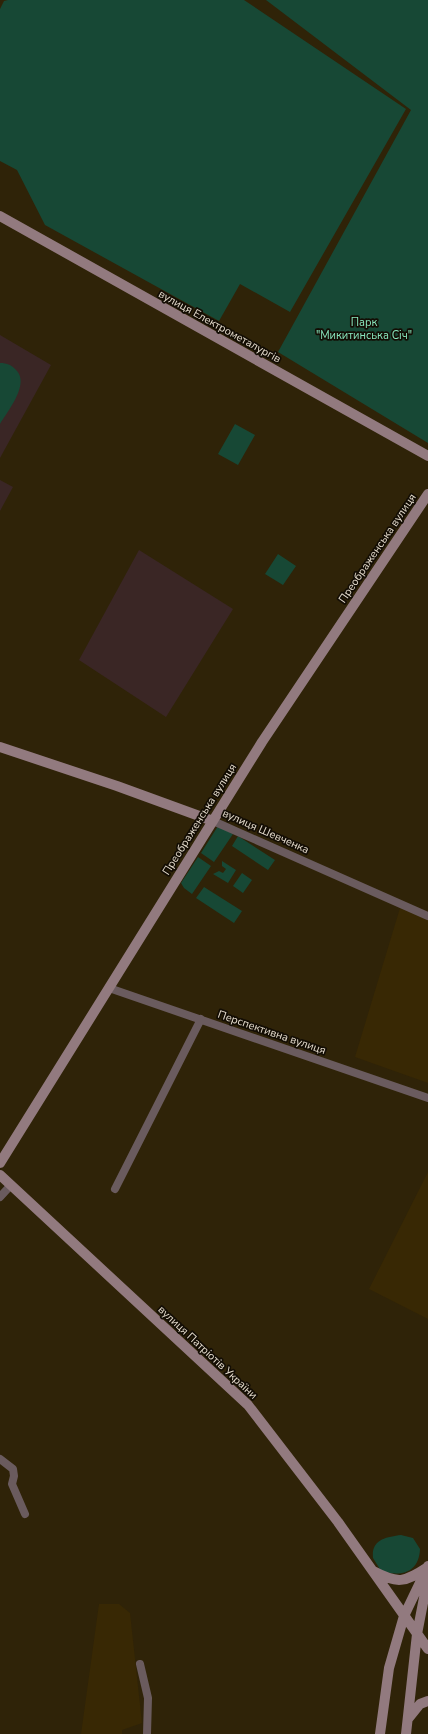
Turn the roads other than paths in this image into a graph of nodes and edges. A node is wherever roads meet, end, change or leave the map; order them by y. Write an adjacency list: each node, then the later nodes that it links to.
1 (0, 216): 2 (main road, вулиця Електрометалургів)
2 (428, 456)
3 (428, 494): 5 (main road, Преображенська вулиця)
4 (0, 747): 5 (main road, вулиця Шевченка)
5 (213, 821): 6 (street, вулиця Шевченка); 7 (main road, Преображенська вулиця)
6 (428, 916)
7 (109, 988): 8 (street, Перспективна вулиця); 10 (main road, Преображенська вулиця)
8 (200, 1019): 9 (street, Перспективна вулиця); 13 (street)
9 (428, 1098)
10 (0, 1163)
11 (0, 1175): 12 (main road, вулиця Патріотів України)
12 (11, 1185): 14 (street); 18 (main road, вулиця Патріотів України)
13 (115, 1190)
14 (0, 1197)
15 (0, 1459): 16 (street)
16 (25, 1514)
17 (428, 1567): 18 (main road); 20 (main road)
18 (371, 1570): 20 (main road, вулиця Патріотів України)
19 (428, 1577): 21 (main road)
20 (404, 1616): 21 (main road, вулиця Патріотів України); 27 (main road)
21 (417, 1634): 22 (main road, вулиця Патріотів України); 25 (main road)
22 (428, 1649)
23 (140, 1664): 26 (street)
24 (428, 1701): 25 (main road)
25 (408, 1718): 28 (main road)
26 (147, 1734)
27 (380, 1734)
28 (406, 1734)

